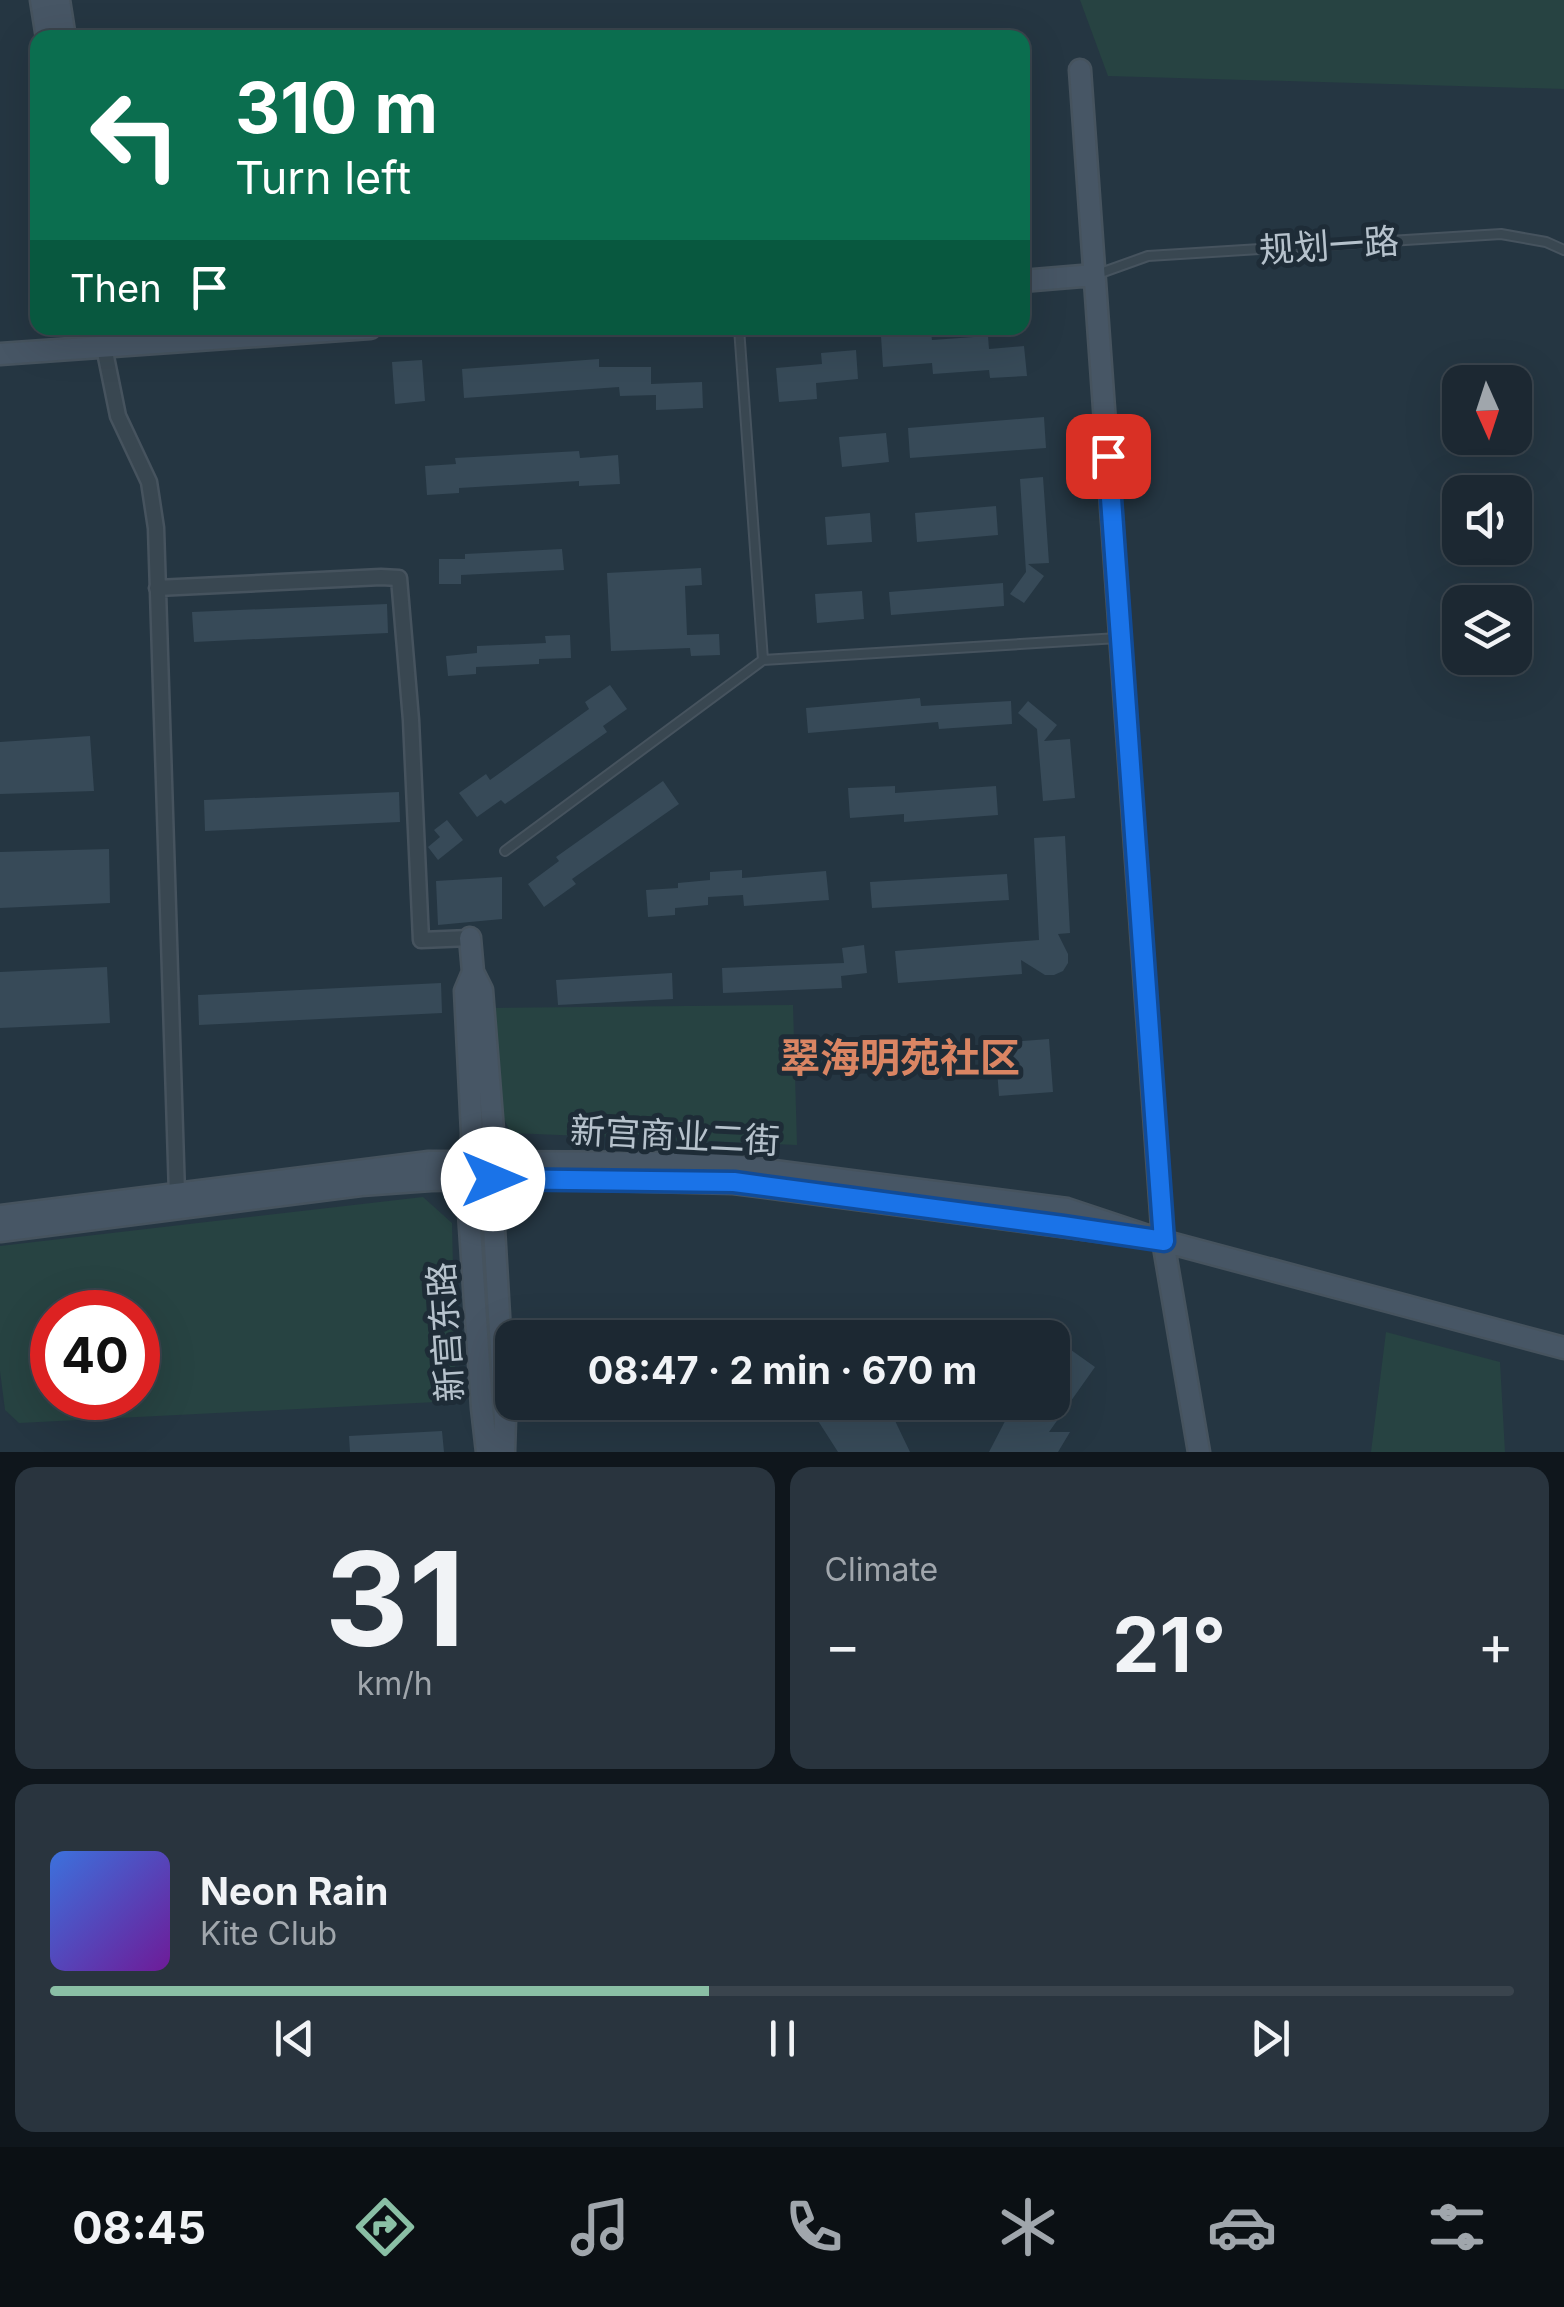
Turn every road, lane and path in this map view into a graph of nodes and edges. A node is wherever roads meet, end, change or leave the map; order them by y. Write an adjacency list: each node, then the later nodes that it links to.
1 (41, 0): 3 (street)
2 (60, 0): 4 (street)
3 (46, 30)
4 (64, 30)
5 (1080, 70): 7 (street)
6 (1564, 250): 7 (lane, 规划一路)
7 (1094, 275): 8 (street); 14 (street)
8 (1030, 279)
9 (97, 335): 12 (street)
10 (102, 335): 13 (street)
11 (740, 335): 15 (lane)
12 (0, 354)
13 (157, 588): 17 (street); 19 (street)
14 (1120, 638): 15 (lane); 22 (street)
15 (763, 660): 16 (lane)
16 (505, 852)
17 (470, 938): 18 (street, 新宫东路)
18 (482, 1171): 19 (street, 新宫商业二街); 21 (street, 新宫商业二街); 22 (street, 新宫商业二街); 24 (street, 新宫东路); 25 (street, 新宫东路)
19 (177, 1194): 20 (street, 新宫商业二街)
20 (0, 1216)
21 (0, 1231)
22 (1164, 1241): 23 (street, 新宫商业二街); 26 (street)
23 (1564, 1348)
24 (487, 1452)
25 (504, 1452)
26 (1198, 1452)

